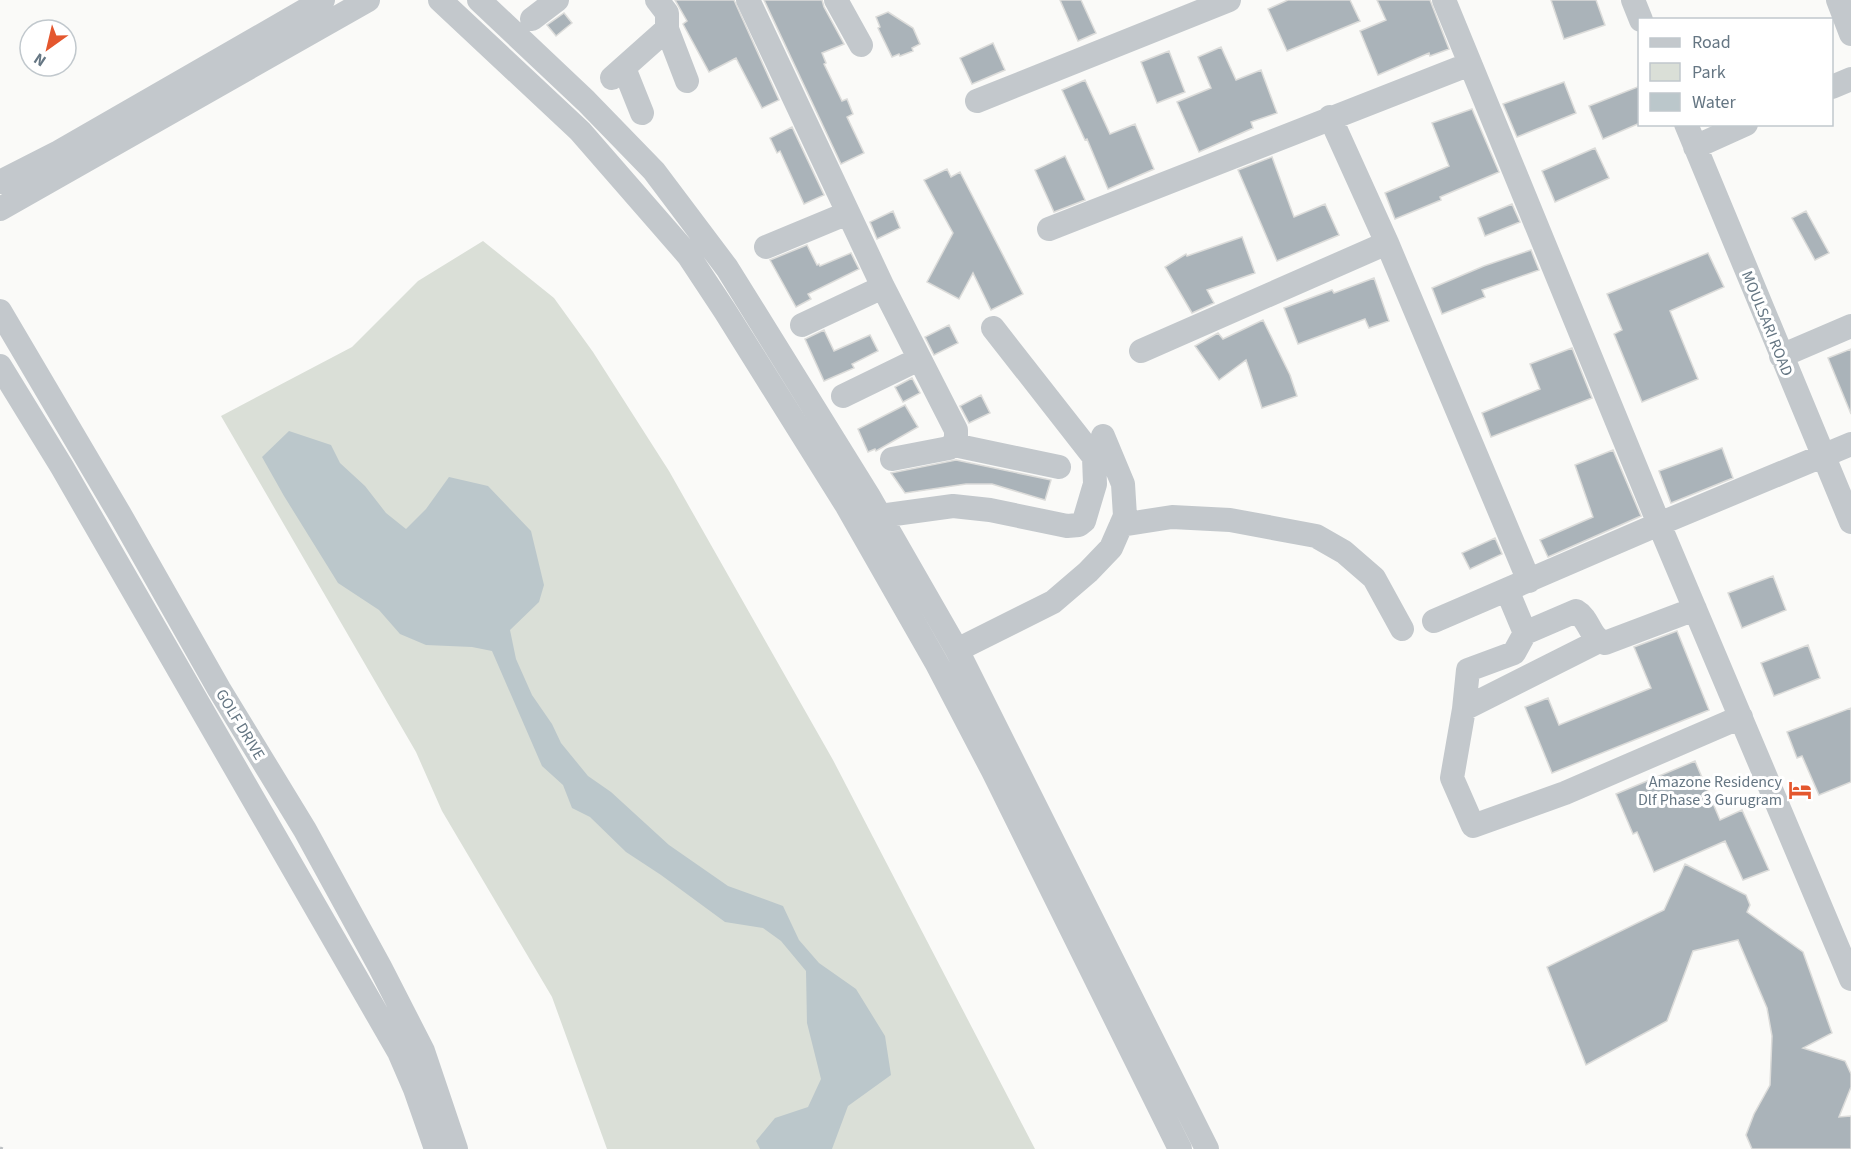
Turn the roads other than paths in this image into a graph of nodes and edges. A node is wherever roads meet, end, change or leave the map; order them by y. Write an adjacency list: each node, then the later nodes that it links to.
1 (323, 0): 28 (street)
2 (368, 0): 29 (street)
3 (440, 0): 50 (street)
4 (479, 0): 50 (street)
5 (557, 0): 14 (street)
6 (657, 0): 15 (street)
7 (748, 0): 30 (street)
8 (836, 0): 17 (street)
9 (1229, 0): 22 (street)
10 (1444, 0): 18 (street)
11 (1633, 0): 13 (street)
12 (1838, 0): 16 (street)
13 (1640, 18)
14 (532, 20)
15 (667, 29): 20 (street); 23 (street)
16 (1851, 34)
17 (861, 45)
18 (1470, 64): 24 (street); 53 (street)
19 (1851, 79): 21 (street)
20 (687, 81)
21 (1833, 87)
22 (976, 101)
23 (642, 113)
24 (1330, 117): 31 (street); 32 (street)
25 (1687, 126): 27 (street, MOULSARI ROAD)
26 (1742, 126): 27 (street)
27 (1695, 147): 40 (street, MOULSARI ROAD)
28 (0, 182)
29 (0, 209)
30 (848, 213): 33 (street); 34 (street)
31 (1049, 228)
32 (1388, 243): 39 (street); 55 (street)
33 (766, 247)
34 (883, 287): 36 (street); 41 (street)
35 (0, 311): 67 (street, GOLF DRIVE)
36 (802, 325)
37 (1851, 326): 40 (street)
38 (993, 328): 51 (street)
39 (1141, 351)
40 (1781, 356): 47 (street, MOULSARI ROAD)
41 (919, 359): 43 (street); 46 (street)
42 (0, 366): 66 (street, GOLF DRIVE)
43 (843, 396)
44 (1102, 436): 54 (street)
45 (1851, 444): 47 (street)
46 (954, 445): 48 (street); 49 (street)
47 (1822, 456): 52 (street, MOULSARI ROAD); 53 (street)
48 (892, 459)
49 (1059, 467)
50 (857, 500): 51 (street); 68 (street)
51 (880, 516): 62 (street)
52 (1851, 522)
53 (1659, 524): 55 (street); 57 (street)
54 (1121, 525): 59 (street); 62 (street)
55 (1529, 581): 56 (street)
56 (1507, 590): 58 (street); 60 (street)
57 (1695, 609): 61 (street); 64 (street)
58 (1434, 621)
59 (1401, 629)
60 (1526, 633): 61 (street); 63 (street)
61 (1599, 641): 63 (street)
62 (957, 650): 69 (street)
63 (1464, 709): 64 (street)
64 (1741, 717): 65 (street)
65 (1851, 979)
66 (435, 1149)
67 (456, 1149)
68 (1180, 1149)
69 (1207, 1149)

